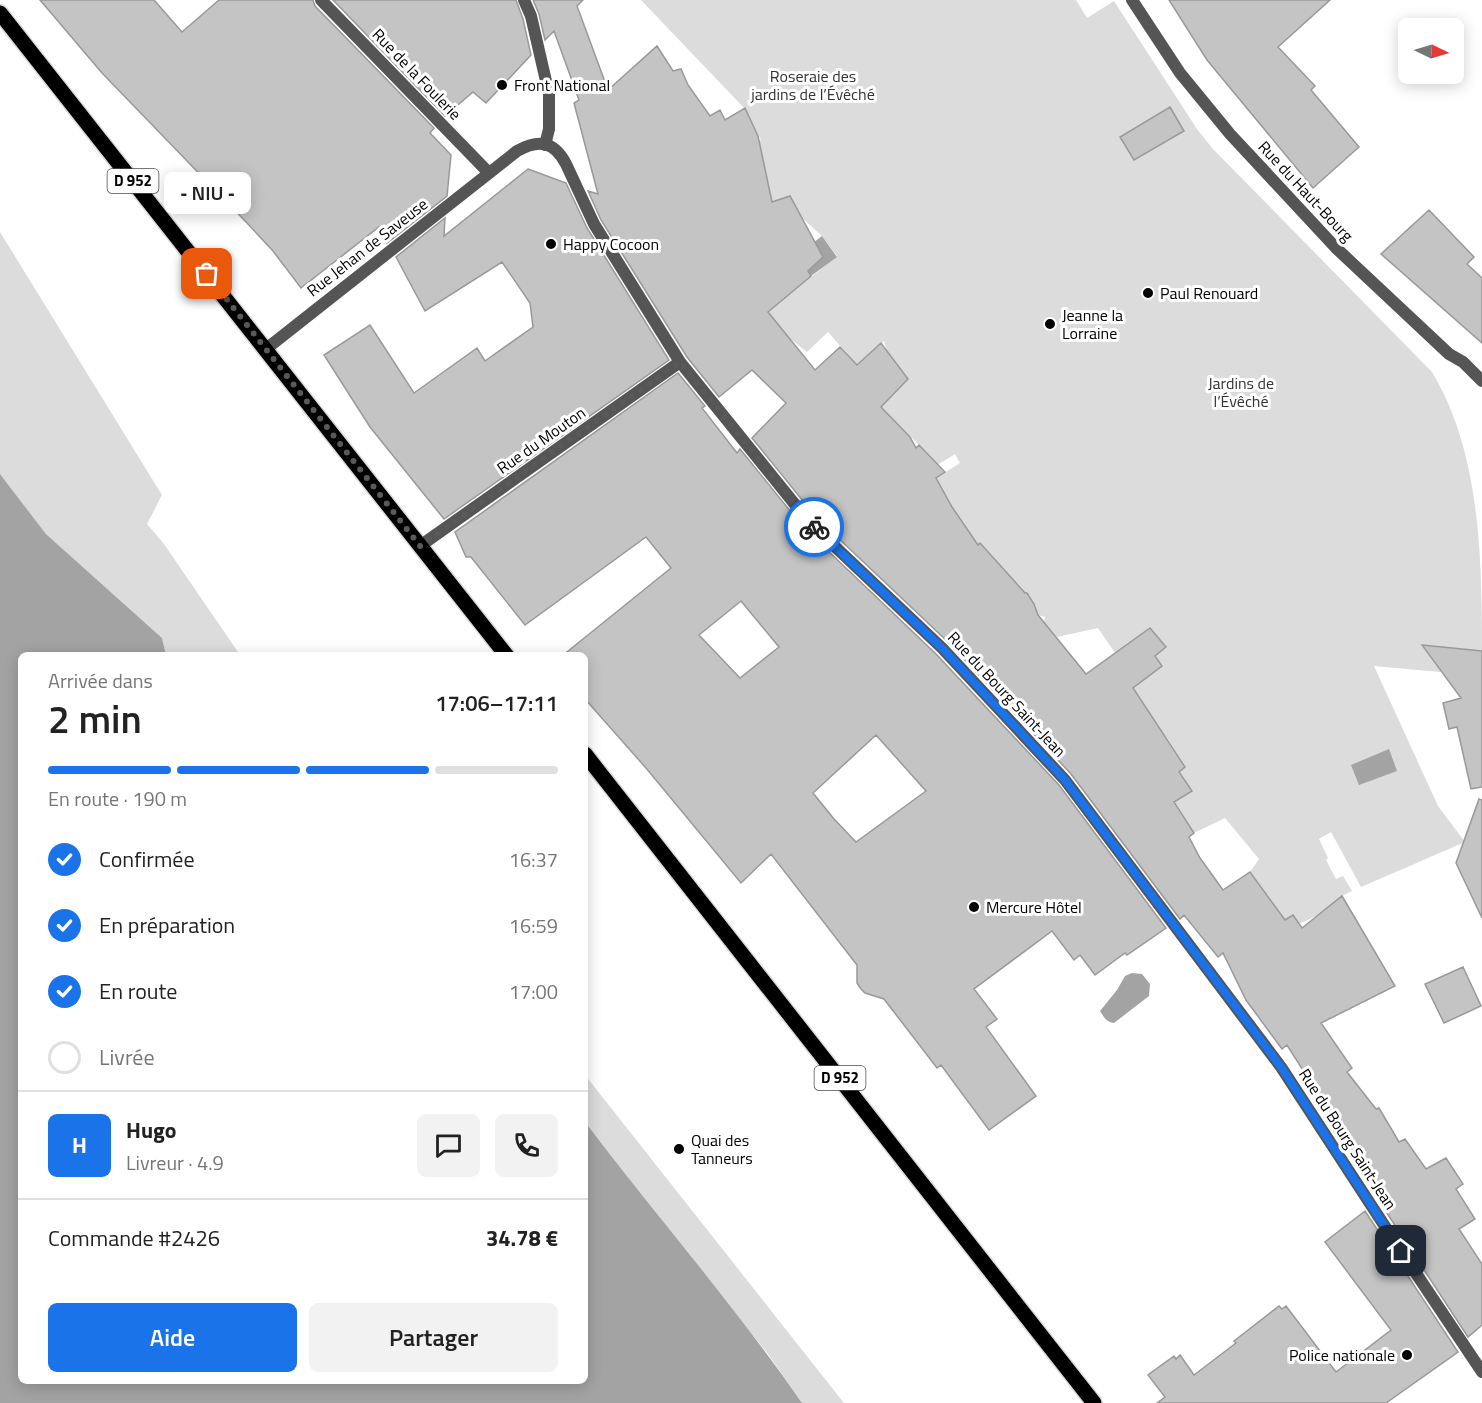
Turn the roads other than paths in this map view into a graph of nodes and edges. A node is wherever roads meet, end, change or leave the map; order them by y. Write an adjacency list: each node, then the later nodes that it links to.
1 (321, 0): 6 (street, Rue de la Foulerie)
2 (524, 0): 5 (street)
3 (1132, 0): 9 (street, Rue du Haut-Bourg)
4 (0, 13): 7 (main road, D 952)
5 (545, 145): 6 (street); 8 (street, Rue du Bourg Saint-Jean)
6 (488, 172): 7 (street, Rue Jehan de Saveuse)
7 (266, 349): 10 (main road, D 952)
8 (680, 362): 10 (street, Rue du Mouton); 13 (street, Rue du Bourg Saint-Jean)
9 (1482, 381)
10 (420, 546): 11 (main road, D 952)
11 (504, 652)
12 (588, 758): 14 (main road, D 952)
13 (1482, 1372)
14 (1094, 1403)

